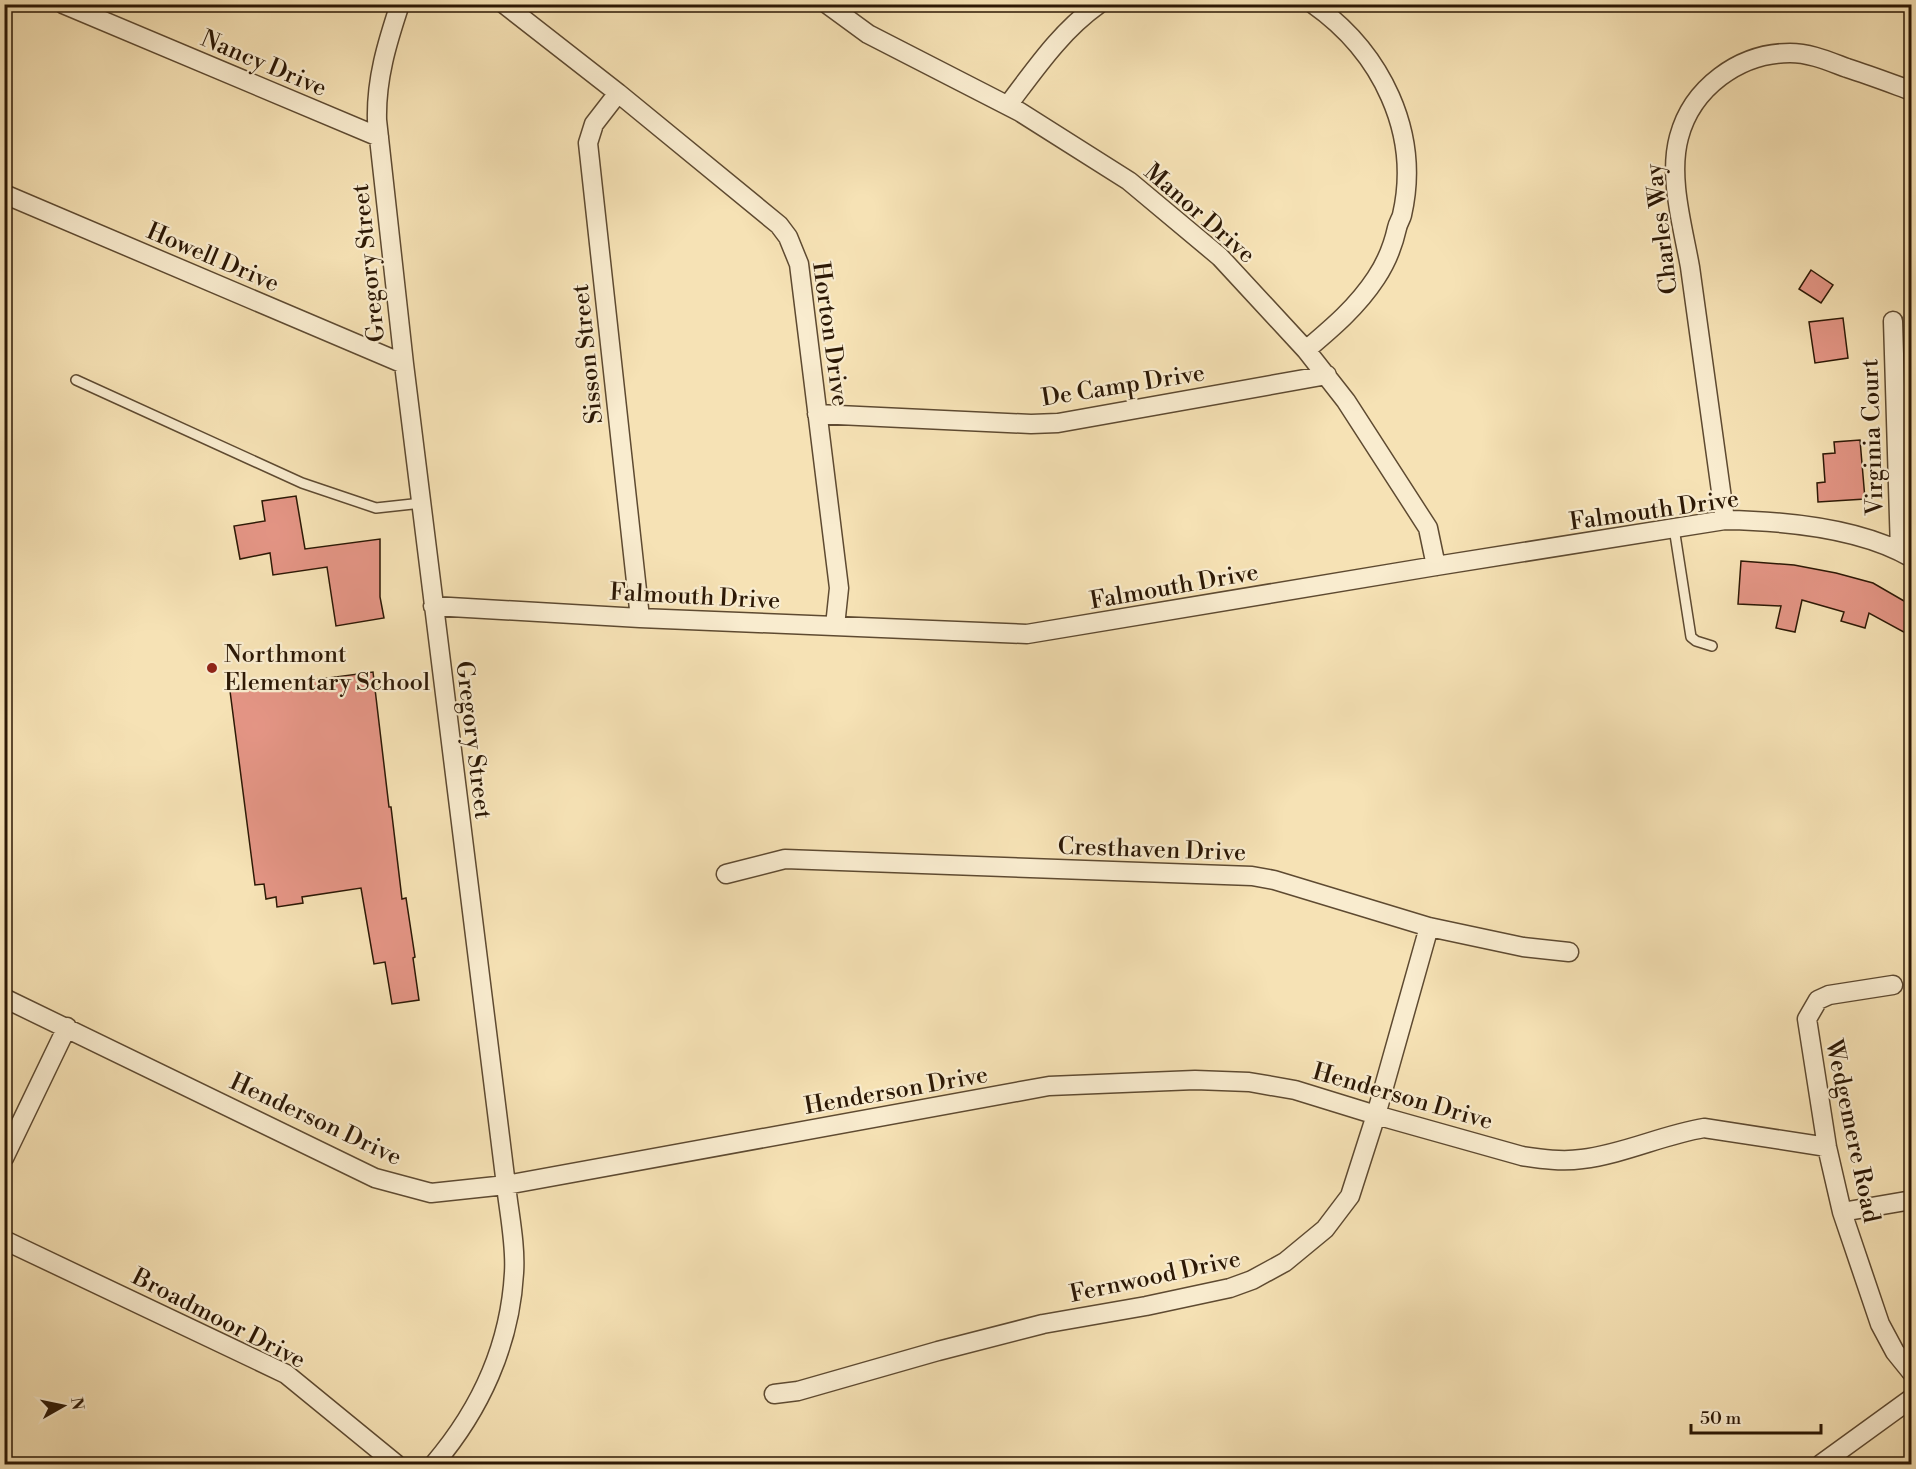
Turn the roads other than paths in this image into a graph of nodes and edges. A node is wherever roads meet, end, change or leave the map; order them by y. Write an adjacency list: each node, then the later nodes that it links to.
1 (63, 4): 10 (street, Nancy Drive)
2 (400, 4): 10 (street, Gregory Street)
3 (504, 4): 8 (street, Horton Drive)
4 (827, 4): 9 (street, Manor Drive)
5 (1099, 4): 9 (street)
6 (1313, 4): 13 (street)
7 (1911, 91): 19 (street, Charles Way)
8 (618, 93): 17 (street, Horton Drive); 24 (street, Sisson Street)
9 (1008, 105): 13 (street, Manor Drive)
10 (379, 137): 14 (street, Gregory Street)
11 (4, 194): 14 (street, Howell Drive)
12 (1893, 321): 21 (street, Virginia Court)
13 (1306, 350): 15 (street, Manor Drive)
14 (404, 364): 18 (street, Gregory Street)
15 (1327, 375): 17 (street, De Camp Drive); 22 (street, Manor Drive)
16 (76, 380): 18 (lane)
17 (817, 414): 25 (street, Horton Drive)
18 (422, 503): 23 (street, Gregory Street)
19 (1725, 520): 20 (street, Falmouth Drive); 21 (street, Falmouth Drive)
20 (1674, 528): 22 (street, Falmouth Drive); 26 (lane)
21 (1906, 555)
22 (1436, 566): 25 (street, Falmouth Drive)
23 (433, 606): 24 (street, Falmouth Drive); 36 (street, Gregory Street)
24 (640, 618): 25 (street, Falmouth Drive)
25 (835, 626)
26 (1712, 646)
27 (726, 874): 28 (street, Cresthaven Drive)
28 (1429, 927): 29 (street, Cresthaven Drive); 33 (street, Fernwood Drive)
29 (1569, 952)
30 (1893, 985): 34 (street, Wedgemere Road)
31 (4, 998): 32 (street, Henderson Drive)
32 (67, 1027): 35 (street); 36 (street, Henderson Drive)
33 (1376, 1115): 34 (street, Henderson Drive); 36 (street, Henderson Drive); 41 (street, Fernwood Drive)
34 (1827, 1147): 38 (street, Wedgemere Road)
35 (4, 1158)
36 (506, 1185): 44 (street, Gregory Street)
37 (1911, 1200): 38 (street)
38 (1842, 1212): 40 (street, Wedgemere Road)
39 (4, 1240): 43 (street, Broadmoor Drive)
40 (1911, 1373)
41 (774, 1394)
42 (1911, 1398): 45 (street)
43 (396, 1464)
44 (434, 1464)
45 (1821, 1464)

